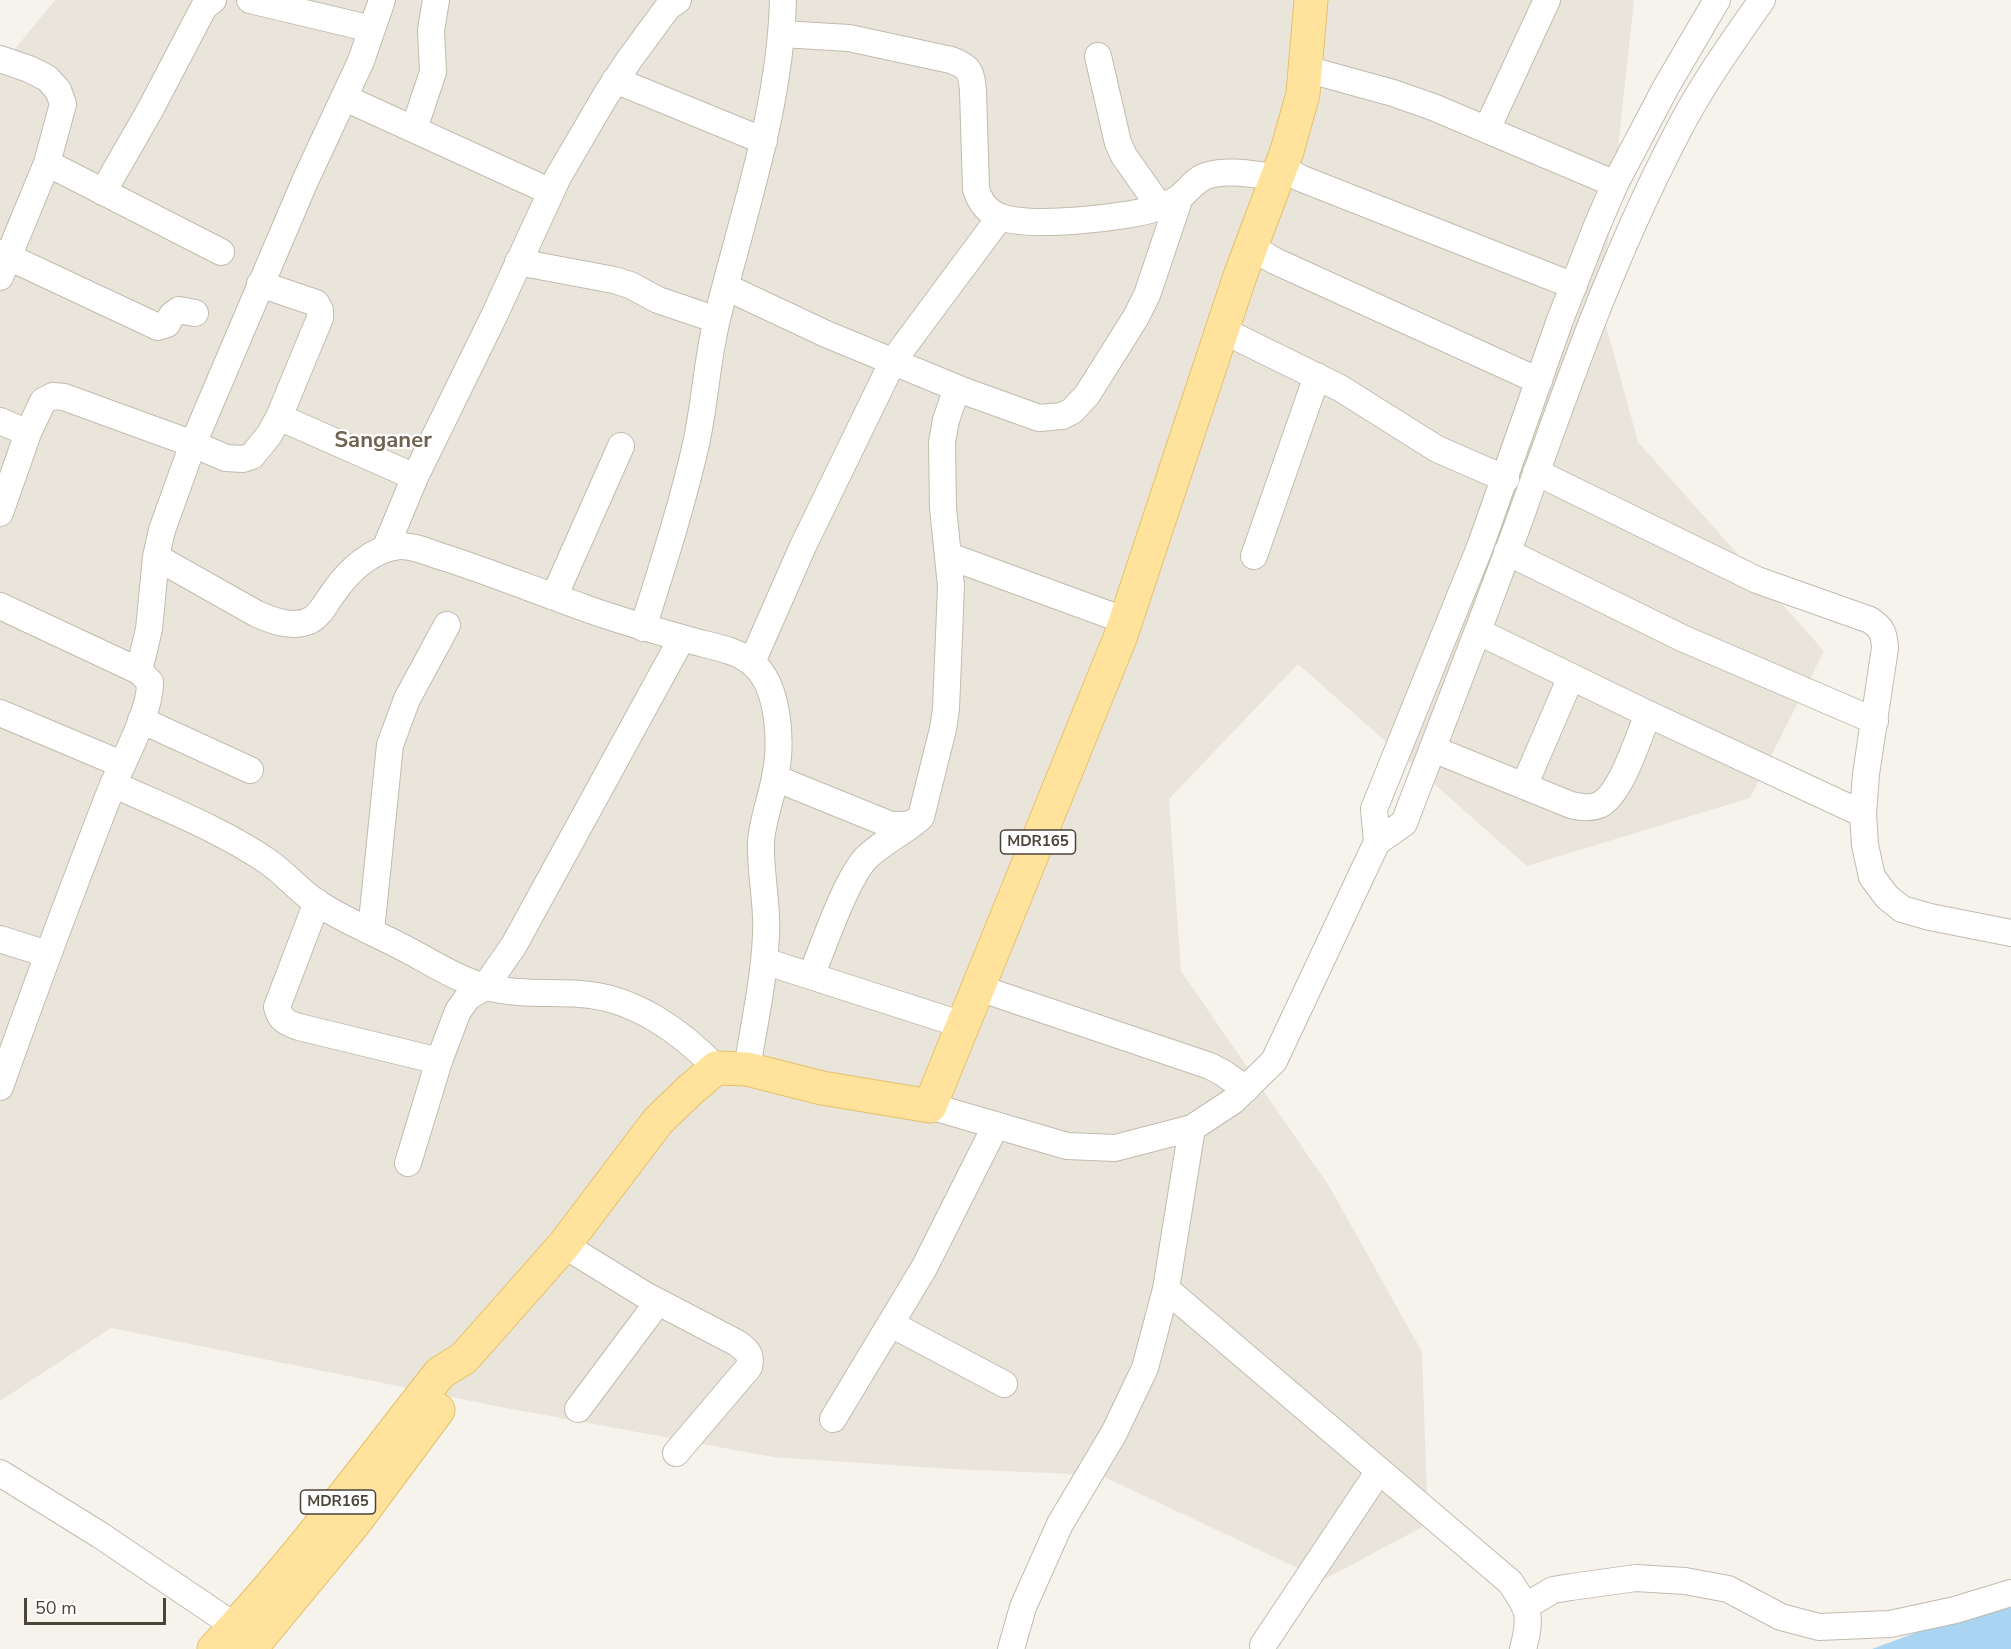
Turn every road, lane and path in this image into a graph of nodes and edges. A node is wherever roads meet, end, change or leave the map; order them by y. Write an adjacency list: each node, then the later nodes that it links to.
1 (213, 0): 24 (street)
2 (250, 0): 11 (street)
3 (382, 0): 11 (street)
4 (436, 0): 18 (street)
5 (678, 0): 16 (street)
6 (783, 0): 12 (street)
7 (1311, 0): 15 (main road, MDR165)
8 (1547, 0): 19 (street)
9 (1762, 0): 47 (street)
10 (1707, 3): 23 (street)
11 (372, 29): 17 (street)
12 (782, 34): 20 (street); 27 (street)
13 (1098, 56): 26 (street)
14 (0, 59): 21 (street)
15 (1306, 69): 19 (street); 22 (main road, MDR165)
16 (615, 80): 20 (street); 25 (street)
17 (345, 98): 18 (street); 32 (street)
18 (414, 129): 25 (street)
19 (1487, 129): 23 (street)
20 (764, 141): 34 (street)
21 (47, 163): 24 (street); 30 (street)
22 (1279, 172): 26 (street); 28 (main road, MDR165); 33 (street)
23 (1616, 184): 33 (street)
24 (103, 192): 29 (street)
25 (551, 192): 31 (street)
26 (1170, 202): 27 (street); 41 (street)
27 (1000, 217): 38 (street)
28 (1251, 247): 37 (main road, MDR165); 40 (street)
29 (221, 252)
30 (3, 262): 35 (street)
31 (518, 262): 36 (street); 48 (street)
32 (260, 284): 42 (street); 45 (street)
33 (1574, 286): 40 (street)
34 (726, 288): 36 (street); 38 (street)
35 (195, 313)
36 (717, 320): 60 (street)
37 (1222, 330): 39 (street); 58 (main road, MDR165)
38 (893, 361): 41 (street); 63 (street)
39 (1317, 376): 49 (street); 54 (street)
40 (1539, 381): 49 (street)
41 (957, 388): 53 (street)
42 (279, 417): 45 (street); 48 (street)
43 (0, 420): 44 (street)
44 (28, 433): 45 (street); 50 (street)
45 (193, 444): 55 (street)
46 (621, 446): 56 (street)
47 (1536, 472): 52 (street); 69 (street)
48 (415, 477): 51 (street)
49 (1506, 479): 77 (street)
50 (0, 513)
51 (385, 549): 55 (street); 56 (street)
52 (1507, 552): 61 (street); 69 (street)
53 (949, 556): 58 (street); 76 (street)
54 (1254, 556)
55 (156, 557): 64 (street)
56 (554, 597): 60 (street)
57 (0, 606): 64 (street)
58 (1126, 621): 86 (main road, MDR165)
59 (447, 625): 79 (street)
60 (643, 627): 62 (street)
61 (1479, 632): 65 (street); 70 (street)
62 (682, 638): 63 (street); 85 (street)
63 (752, 662): 73 (street)
64 (140, 671): 68 (street)
65 (1570, 677): 67 (street); 74 (street)
66 (0, 713): 72 (street)
67 (1648, 714): 74 (street); 75 (street)
68 (141, 720): 71 (street); 72 (street)
69 (1875, 721): 75 (street)
70 (1433, 749): 74 (street); 77 (street)
71 (250, 770)
72 (117, 774): 78 (street); 82 (street)
73 (776, 778): 76 (street); 83 (street)
74 (1524, 786)
75 (1863, 814): 80 (street)
76 (915, 822): 84 (street)
77 (1377, 842): 91 (street)
78 (317, 902): 79 (street); 88 (street)
79 (371, 931): 85 (street)
80 (2011, 933)
81 (0, 939): 82 (street)
82 (47, 954): 90 (street)
83 (764, 961): 84 (street); 89 (street)
84 (812, 976): 87 (street)
85 (485, 987): 88 (street); 89 (street)
86 (979, 988): 87 (main road, MDR165); 91 (street)
87 (963, 1025): 92 (main road, MDR165)
88 (439, 1061): 95 (street)
89 (731, 1069): 92 (main road); 96 (main road, MDR165)
90 (0, 1087)
91 (1246, 1089): 94 (street)
92 (930, 1106): 93 (street)
93 (996, 1125): 94 (street); 99 (street)
94 (1192, 1128): 97 (street)
95 (408, 1163)
96 (564, 1245): 98 (street); 108 (main road, MDR165)
97 (1166, 1289): 104 (street); 110 (street)
98 (658, 1302): 101 (street); 103 (street)
99 (891, 1324): 100 (street); 102 (street)
100 (1004, 1384)
101 (578, 1409)
102 (833, 1419)
103 (676, 1454)
104 (1379, 1471): 107 (street); 109 (street)
105 (0, 1473): 108 (street)
106 (2011, 1593): 107 (street)
107 (1526, 1606): 111 (street)
108 (245, 1643)
109 (1263, 1645)
110 (1011, 1649)
111 (1523, 1649)

